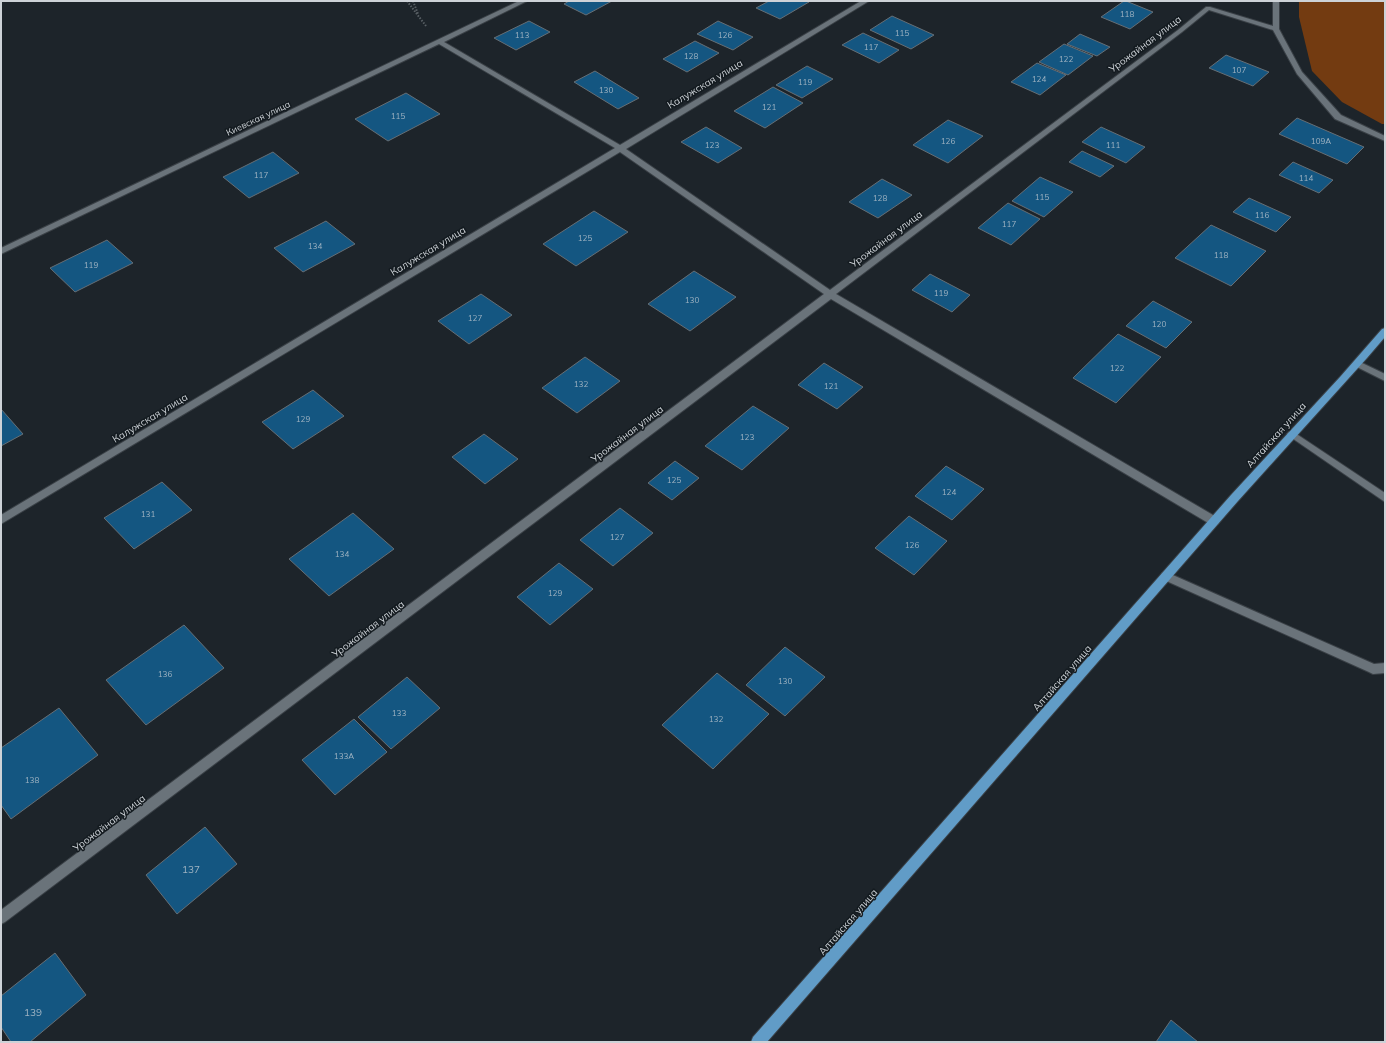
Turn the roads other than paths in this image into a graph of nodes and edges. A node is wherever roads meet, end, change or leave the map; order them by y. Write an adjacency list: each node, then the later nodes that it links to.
1 (524, 1): 5 (street, Киевская улица)
2 (866, 1): 7 (street, Калужская улица)
3 (1276, 1): 4 (street)
4 (1276, 29): 6 (street); 9 (street, Урожайная улица)
5 (440, 42): 7 (street); 8 (street, Киевская улица)
6 (1385, 139)
7 (620, 148): 9 (street); 15 (street, Калужская улица)
8 (1, 251)
9 (831, 295): 16 (street); 19 (street, Урожайная улица)
10 (1385, 331): 11 (main road, Алтайская улица)
11 (1358, 364): 12 (street); 13 (main road, Алтайская улица)
12 (1385, 378)
13 (1292, 434): 14 (street); 16 (main road, Алтайская улица)
14 (1385, 498)
15 (1, 520)
16 (1214, 521): 17 (main road, Алтайская улица)
17 (1166, 576): 18 (street); 20 (main road, Алтайская улица)
18 (1385, 668)
19 (1, 918)
20 (758, 1042)

